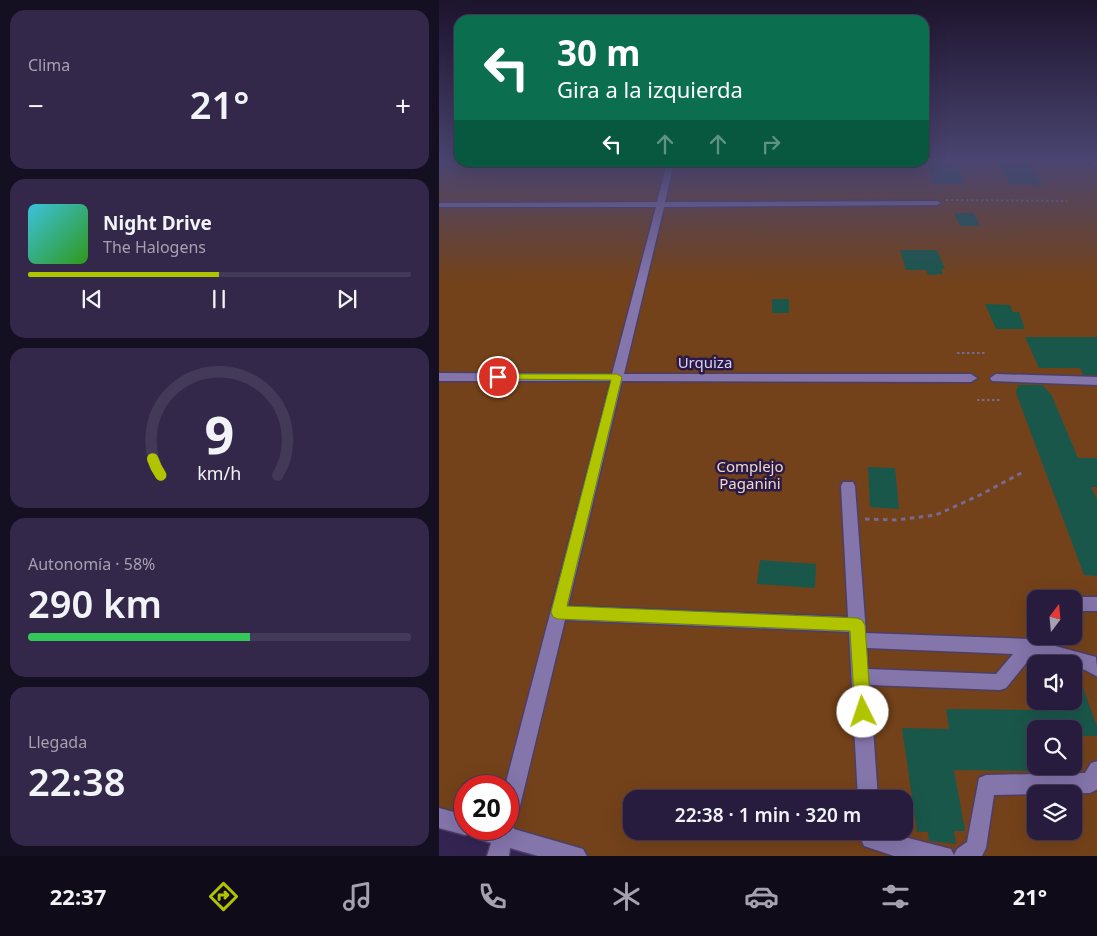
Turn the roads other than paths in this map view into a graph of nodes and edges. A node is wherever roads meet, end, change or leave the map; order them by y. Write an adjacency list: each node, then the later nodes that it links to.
1 (942, 202): 2 (street)
2 (660, 204): 3 (street); 5 (street)
3 (439, 205)
4 (439, 377): 5 (street, Urquiza)
5 (617, 377): 6 (street, Urquiza); 12 (street)
6 (971, 378)
7 (996, 378): 8 (street)
8 (1097, 381)
9 (848, 486): 13 (street)
10 (1082, 604): 11 (street)
11 (1097, 604)
12 (558, 612): 13 (street); 18 (street)
13 (858, 633): 14 (street); 16 (street)
14 (1029, 647): 15 (street); 16 (street)
15 (1097, 669)
16 (861, 677): 19 (street)
17 (1097, 770): 28 (street)
18 (518, 775)
19 (867, 790)
20 (439, 818): 21 (street)
21 (454, 822)
22 (519, 837): 26 (street)
23 (501, 840): 25 (street)
24 (885, 840): 27 (street)
25 (498, 856)
26 (575, 856)
27 (944, 856)
28 (964, 856)

